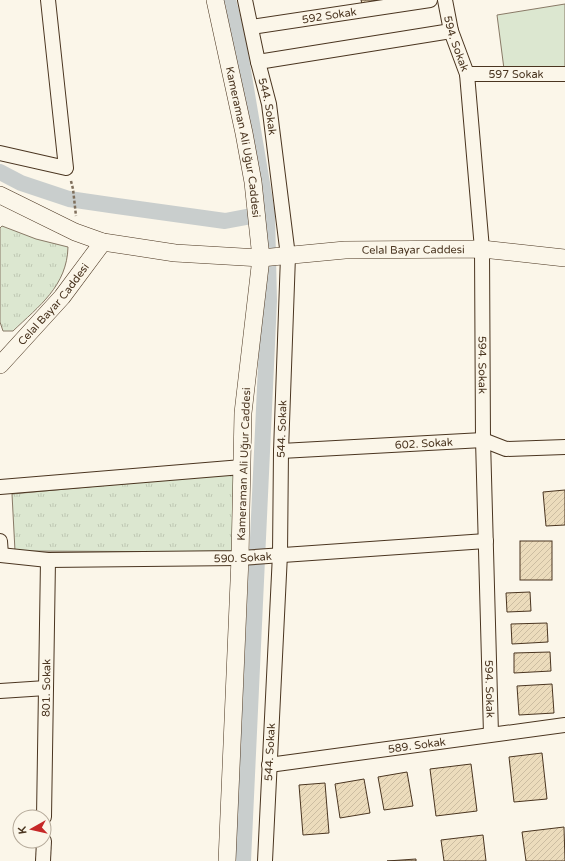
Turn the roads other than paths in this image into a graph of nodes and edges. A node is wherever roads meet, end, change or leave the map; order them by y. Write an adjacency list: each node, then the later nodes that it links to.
1 (48, 0): 11 (street)
2 (215, 0): 16 (street, Kameraman Ali Uğur Caddesi)
3 (245, 0): 6 (street, 544. Sokak)
4 (430, 0): 6 (street, 592 Sokak)
5 (446, 0): 7 (street, 594. Sokak)
6 (252, 27): 8 (street, 544. Sokak)
7 (451, 31): 8 (street); 9 (street, 594. Sokak)
8 (258, 62): 15 (street, 544. Sokak)
9 (467, 74): 10 (street, 597 Sokak); 14 (street, 594. Sokak)
10 (565, 74)
11 (0, 153)
12 (0, 195): 13 (street, Celal Bayar Caddesi)
13 (103, 242): 16 (street, Celal Bayar Caddesi); 18 (street, Celal Bayar Caddesi)
14 (482, 249): 15 (street, Celal Bayar Caddesi); 17 (street, Celal Bayar Caddesi); 19 (street, 594. Sokak)
15 (288, 256): 16 (street, Celal Bayar Caddesi); 21 (street, 544. Sokak)
16 (260, 258): 22 (street, Kameraman Ali Uğur Caddesi)
17 (565, 258)
18 (0, 365)
19 (483, 440): 20 (street, 602. Sokak); 21 (street, 602. Sokak); 24 (street, 594. Sokak)
20 (565, 447)
21 (281, 451): 26 (street, 544. Sokak)
22 (242, 467): 23 (street); 27 (street, Kameraman Ali Uğur Caddesi)
23 (0, 487)
24 (486, 541): 26 (street, 590. Sokak); 32 (street, 594. Sokak)
25 (0, 551): 28 (street, 590. Sokak)
26 (280, 554): 27 (street, 590. Sokak); 33 (street, 544. Sokak)
27 (240, 558): 28 (street, 590. Sokak); 37 (street, Kameraman Ali Uğur Caddesi)
28 (48, 560): 29 (street, 801. Sokak)
29 (46, 688): 30 (street); 34 (street, 801. Sokak)
30 (0, 691)
31 (565, 725): 32 (street, 589. Sokak)
32 (492, 734): 33 (street, 589. Sokak)
33 (269, 765): 38 (street, 544. Sokak)
34 (44, 809)
35 (44, 849): 36 (street)
36 (43, 861)
37 (227, 861)
38 (265, 861)

